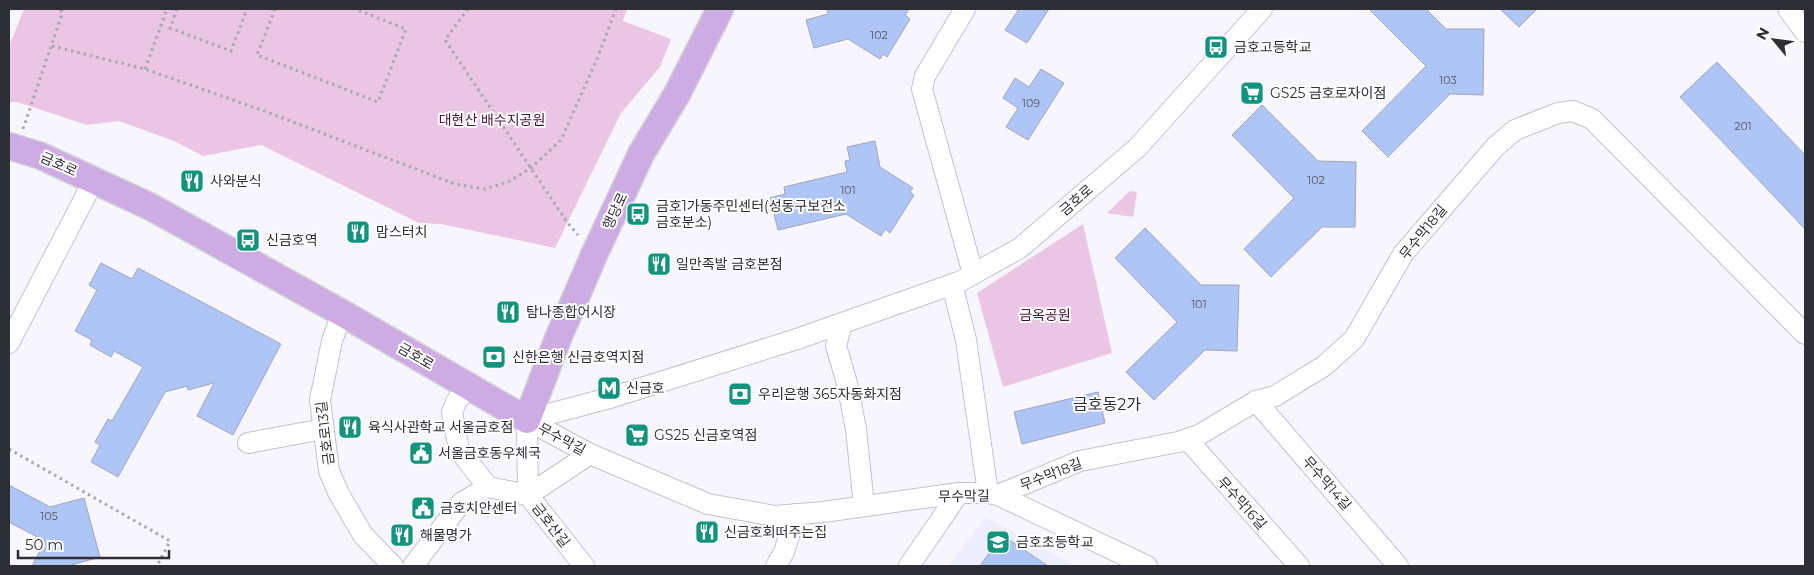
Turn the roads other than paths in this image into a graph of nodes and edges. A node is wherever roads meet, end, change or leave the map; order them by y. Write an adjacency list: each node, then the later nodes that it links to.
1 (720, 9): 16 (main road, 행당로)
2 (965, 9): 8 (street)
3 (1262, 9): 8 (street, 금호로)
4 (1788, 9): 5 (street)
5 (1805, 32)
6 (13, 147): 7 (main road, 금호로)
7 (94, 180): 10 (main road, 금호로); 13 (street)
8 (973, 274): 9 (street, 금호로)
9 (952, 284): 11 (street, 금호로); 23 (street)
10 (342, 313): 14 (main road, 금호로); 17 (street, 금호로13길)
11 (842, 323): 16 (street, 금호로); 25 (street)
12 (1805, 334): 15 (street, 무수막18길)
13 (9, 343)
14 (468, 386): 16 (main road, 금호로); 21 (street)
15 (1256, 401): 18 (street, 무수막18길); 34 (street, 무수막14길)
16 (526, 420): 20 (street, 무수막길); 24 (street, 금호산길)
17 (323, 429): 19 (street); 27 (street, 금호로13길)
18 (1187, 439): 23 (street, 무수막18길); 33 (street, 무수막16길)
19 (248, 443)
20 (590, 454): 24 (street); 26 (street, 무수막길)
21 (488, 487): 24 (street); 28 (street)
22 (959, 493): 23 (street, 무수막길); 25 (street, 무수막길); 31 (street)
23 (993, 494): 32 (street, 무수막길)
24 (528, 495): 29 (street, 금호산길)
25 (864, 506): 26 (street, 무수막길)
26 (796, 514): 30 (street)
27 (384, 563)
28 (413, 566)
29 (584, 566)
30 (776, 566)
31 (909, 566)
32 (1147, 566)
33 (1299, 566)
34 (1398, 566)

